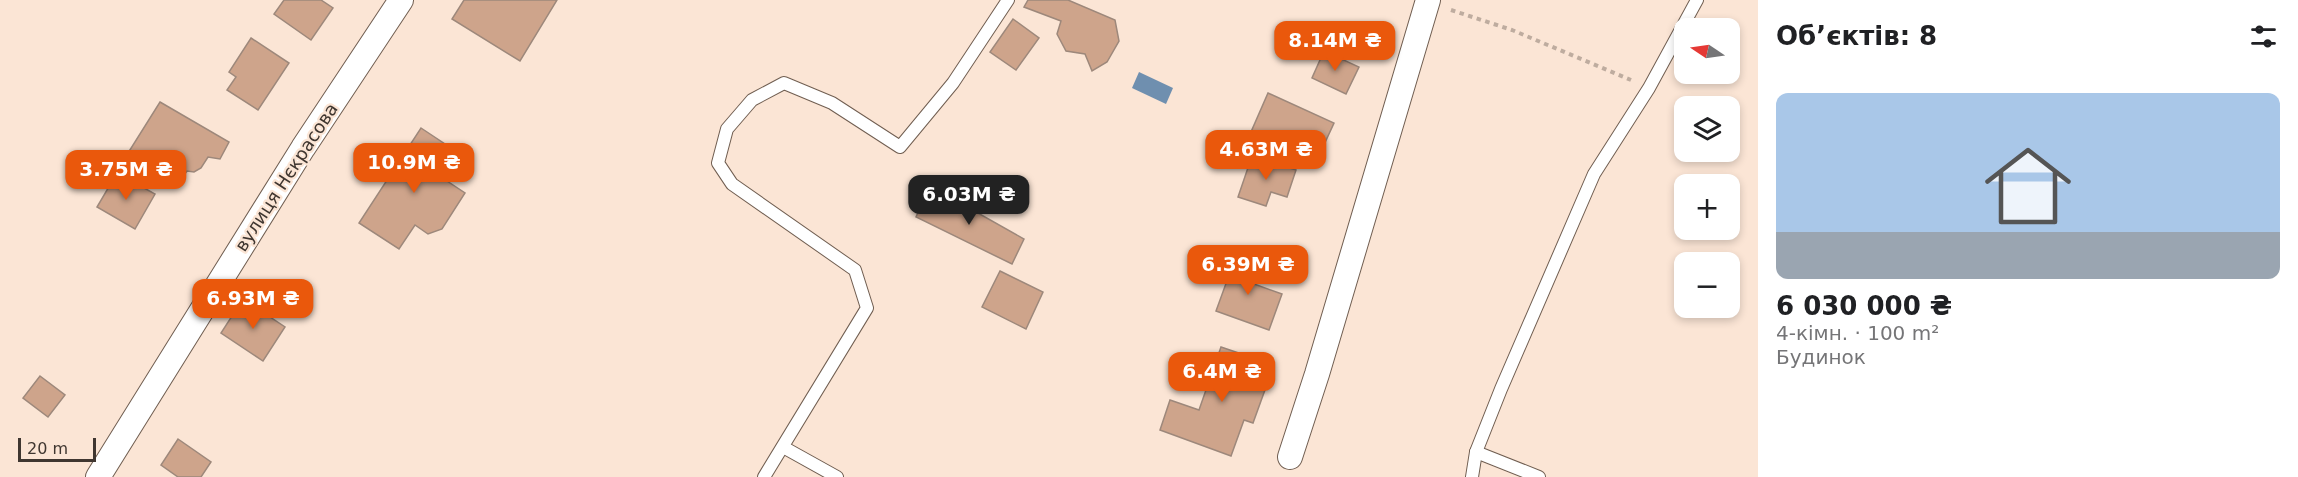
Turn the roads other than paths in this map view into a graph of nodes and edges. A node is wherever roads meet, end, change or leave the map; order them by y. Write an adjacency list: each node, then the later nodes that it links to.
1 (401, 0): 8 (street, вулиця Нєкрасова)
2 (1008, 0): 5 (lane)
3 (1696, 0): 6 (lane)
4 (1428, 1): 7 (street)
5 (783, 447): 9 (lane); 10 (lane)
6 (1476, 452): 11 (lane); 12 (lane)
7 (1290, 458)
8 (98, 477)
9 (764, 477)
10 (837, 477)
11 (1472, 477)
12 (1539, 477)

